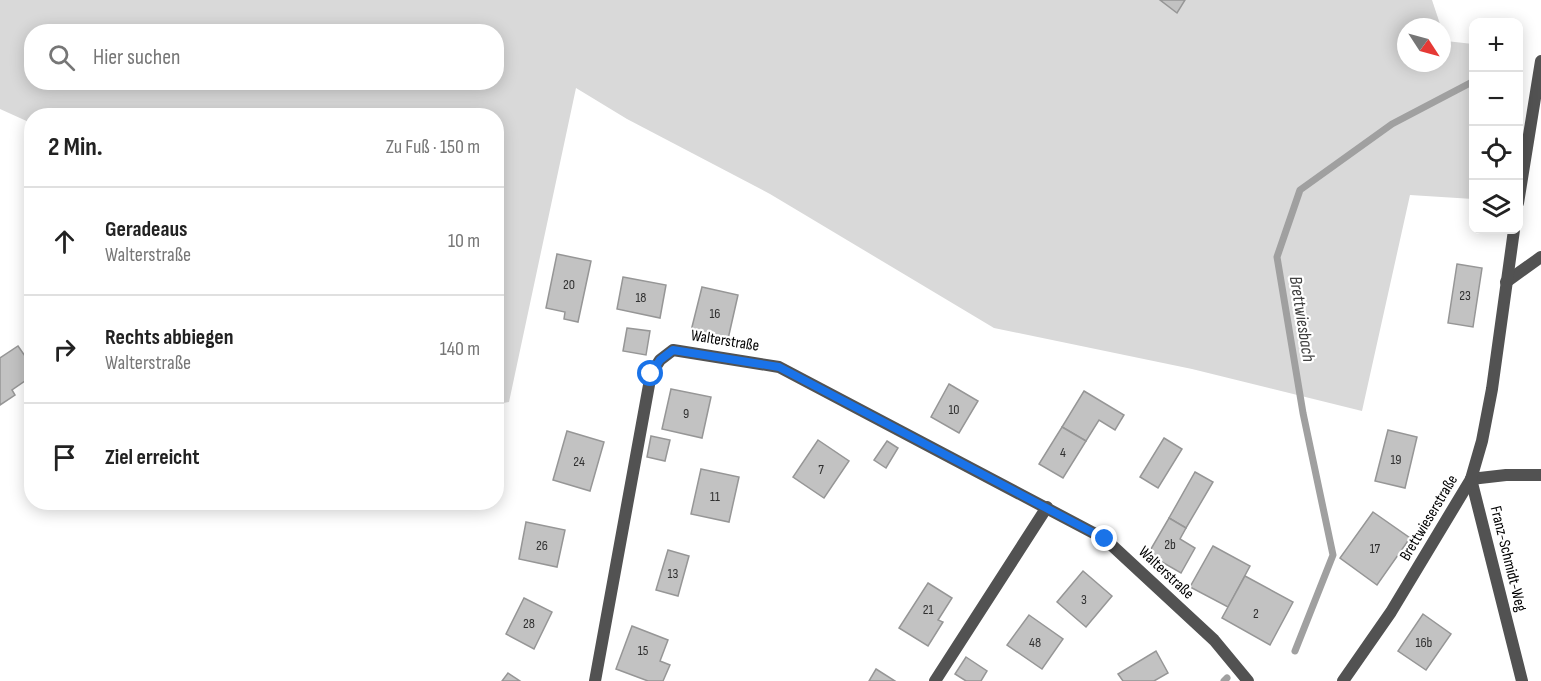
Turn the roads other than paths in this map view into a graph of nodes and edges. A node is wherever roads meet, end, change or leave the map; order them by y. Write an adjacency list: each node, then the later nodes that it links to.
1 (1541, 62): 2 (street)
2 (1522, 180)
3 (1513, 234): 5 (street, Brettwieserstraße)
4 (1541, 256): 5 (street)
5 (1506, 282): 7 (street, Brettwieserstraße)
6 (1541, 475): 7 (street)
7 (1471, 479): 12 (street, Brettwieserstraße); 13 (street, Franz-Schmidt-Weg)
8 (1047, 507): 9 (street, Walterstraße); 10 (street); 11 (street, Walterstraße)
9 (595, 681)
10 (935, 681)
11 (1248, 681)
12 (1344, 681)
13 (1522, 681)

